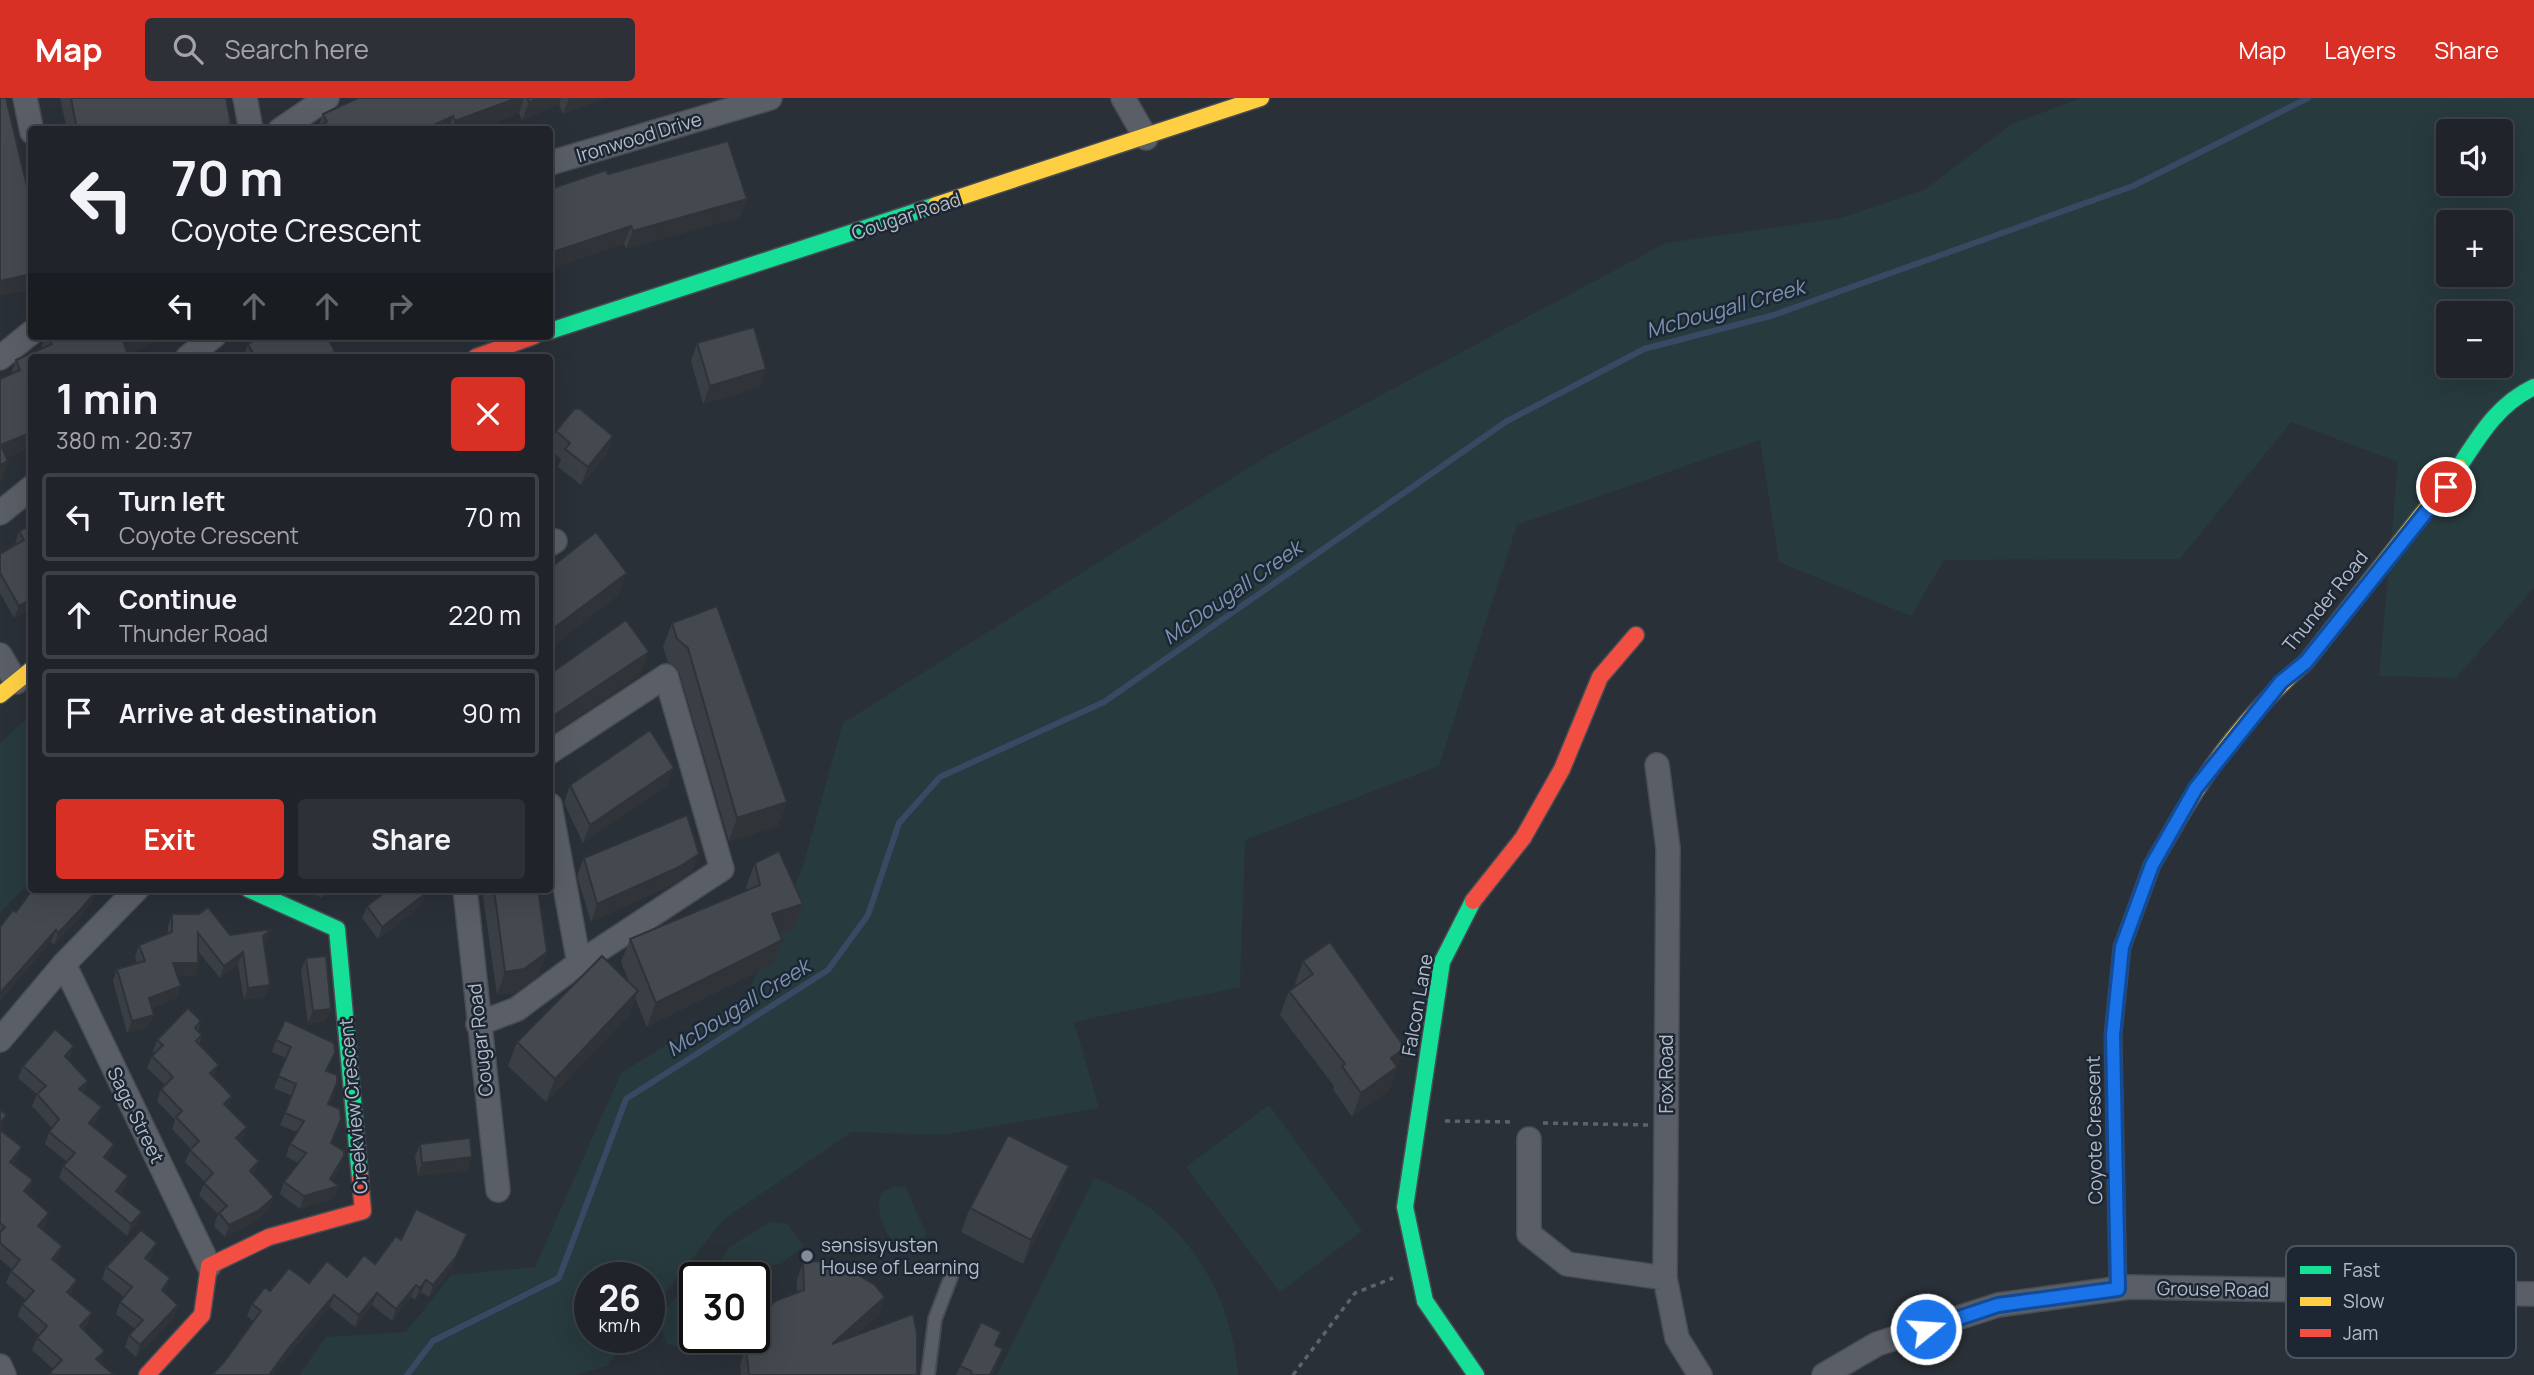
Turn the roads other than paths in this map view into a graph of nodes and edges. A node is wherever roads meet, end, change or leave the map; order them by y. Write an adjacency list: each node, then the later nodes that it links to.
1 (25, 98): 7 (street)
2 (245, 98): 8 (street)
3 (327, 98): 9 (street)
4 (770, 98): 11 (street, Ironwood Drive)
5 (1123, 98): 10 (street)
6 (1261, 98): 10 (street, Cougar Road)
7 (31, 126)
8 (250, 126)
9 (286, 126)
10 (1146, 138): 12 (street, Cougar Road)
11 (553, 162)
12 (553, 330)
13 (28, 335): 18 (street)
14 (209, 340): 16 (street)
15 (523, 340): 17 (street)
16 (192, 354)
17 (484, 354)
18 (0, 358)
19 (2534, 387): 25 (street, Thunder Road)
20 (28, 490): 21 (street)
21 (0, 513)
22 (1636, 635): 49 (street, Falcon Lane)
23 (0, 655): 24 (street)
24 (16, 682)
25 (2281, 682): 41 (street, Coyote Crescent)
26 (553, 750): 32 (street)
27 (1657, 765): 40 (street, Fox Road)
28 (553, 821): 32 (street)
29 (133, 893): 33 (street)
30 (257, 893): 38 (street, Creekview Crescent)
31 (465, 893): 34 (street, Cougar Road)
32 (579, 963): 34 (street)
33 (64, 964): 35 (street); 38 (street, Sage Street)
34 (478, 1024): 37 (street, Cougar Road)
35 (0, 1040)
36 (1529, 1139): 40 (street)
37 (498, 1190)
38 (209, 1266): 47 (street)
39 (951, 1277): 48 (lane)
40 (1665, 1278): 50 (street, Fox Road)
41 (2118, 1289): 42 (street, Grouse Road); 51 (street, Grouse Road)
42 (2286, 1291)
43 (2516, 1294): 44 (street, Grouse Road)
44 (2534, 1294)
45 (0, 1366): 46 (street)
46 (4, 1375)
47 (147, 1375)
48 (928, 1375)
49 (1476, 1375)
50 (1700, 1375)
51 (1824, 1375)

